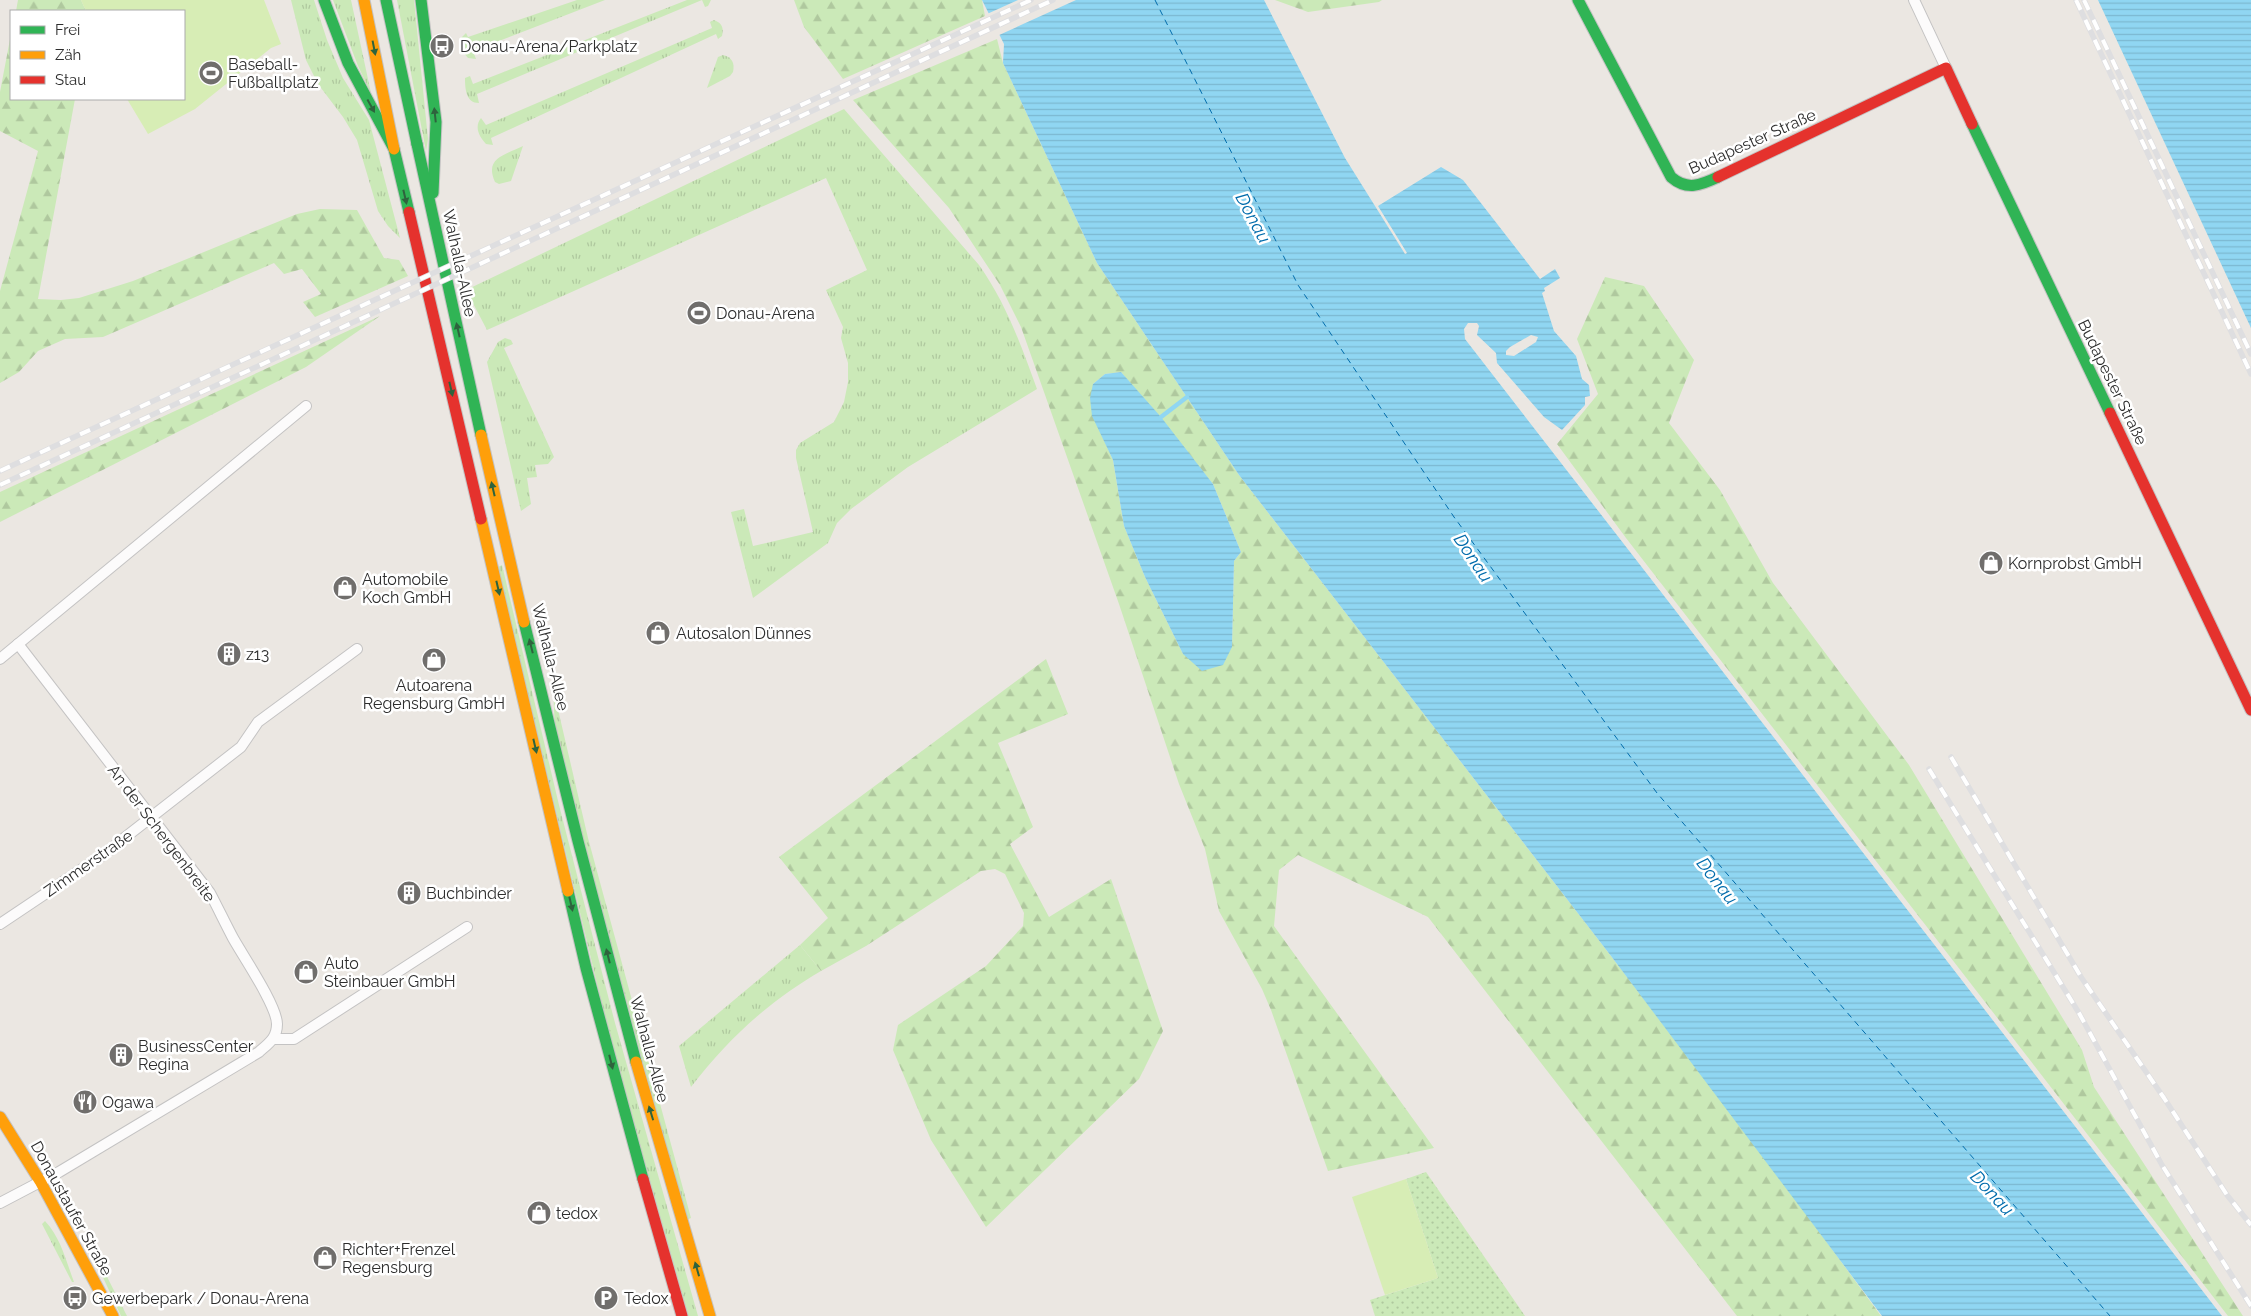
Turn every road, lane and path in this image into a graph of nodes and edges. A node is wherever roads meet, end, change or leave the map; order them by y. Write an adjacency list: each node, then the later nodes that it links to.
1 (324, 0): 8 (main road, one-way to 8)
2 (364, 0): 8 (main road, one-way to 8)
3 (386, 0): 9 (main road, Walhalla-Allee)
4 (421, 0): 9 (main road, one-way to 4)
5 (1578, 0): 7 (main road, Budapester Straße)
6 (1914, 0): 7 (street, Budapester Straße)
7 (1946, 68): 14 (main road, Budapester Straße)
8 (394, 150): 23 (main road, one-way to 23)
9 (433, 217): 24 (main road, Walhalla-Allee, one-way to 9)
10 (306, 406): 11 (street)
11 (18, 644): 13 (street); 15 (street, An der Schergenbreite)
12 (357, 649): 15 (street, Zimmerstraße)
13 (0, 659)
14 (2251, 710)
15 (152, 817): 16 (street, Zimmerstraße); 18 (street, An der Schergenbreite)
16 (0, 924)
17 (467, 927): 18 (street)
18 (274, 1039): 20 (street)
19 (0, 1117): 20 (main road, Donaustaufer Straße)
20 (40, 1181): 21 (street); 22 (main road, Donaustaufer Straße)
21 (0, 1203)
22 (113, 1316)
23 (682, 1316)
24 (710, 1316)

